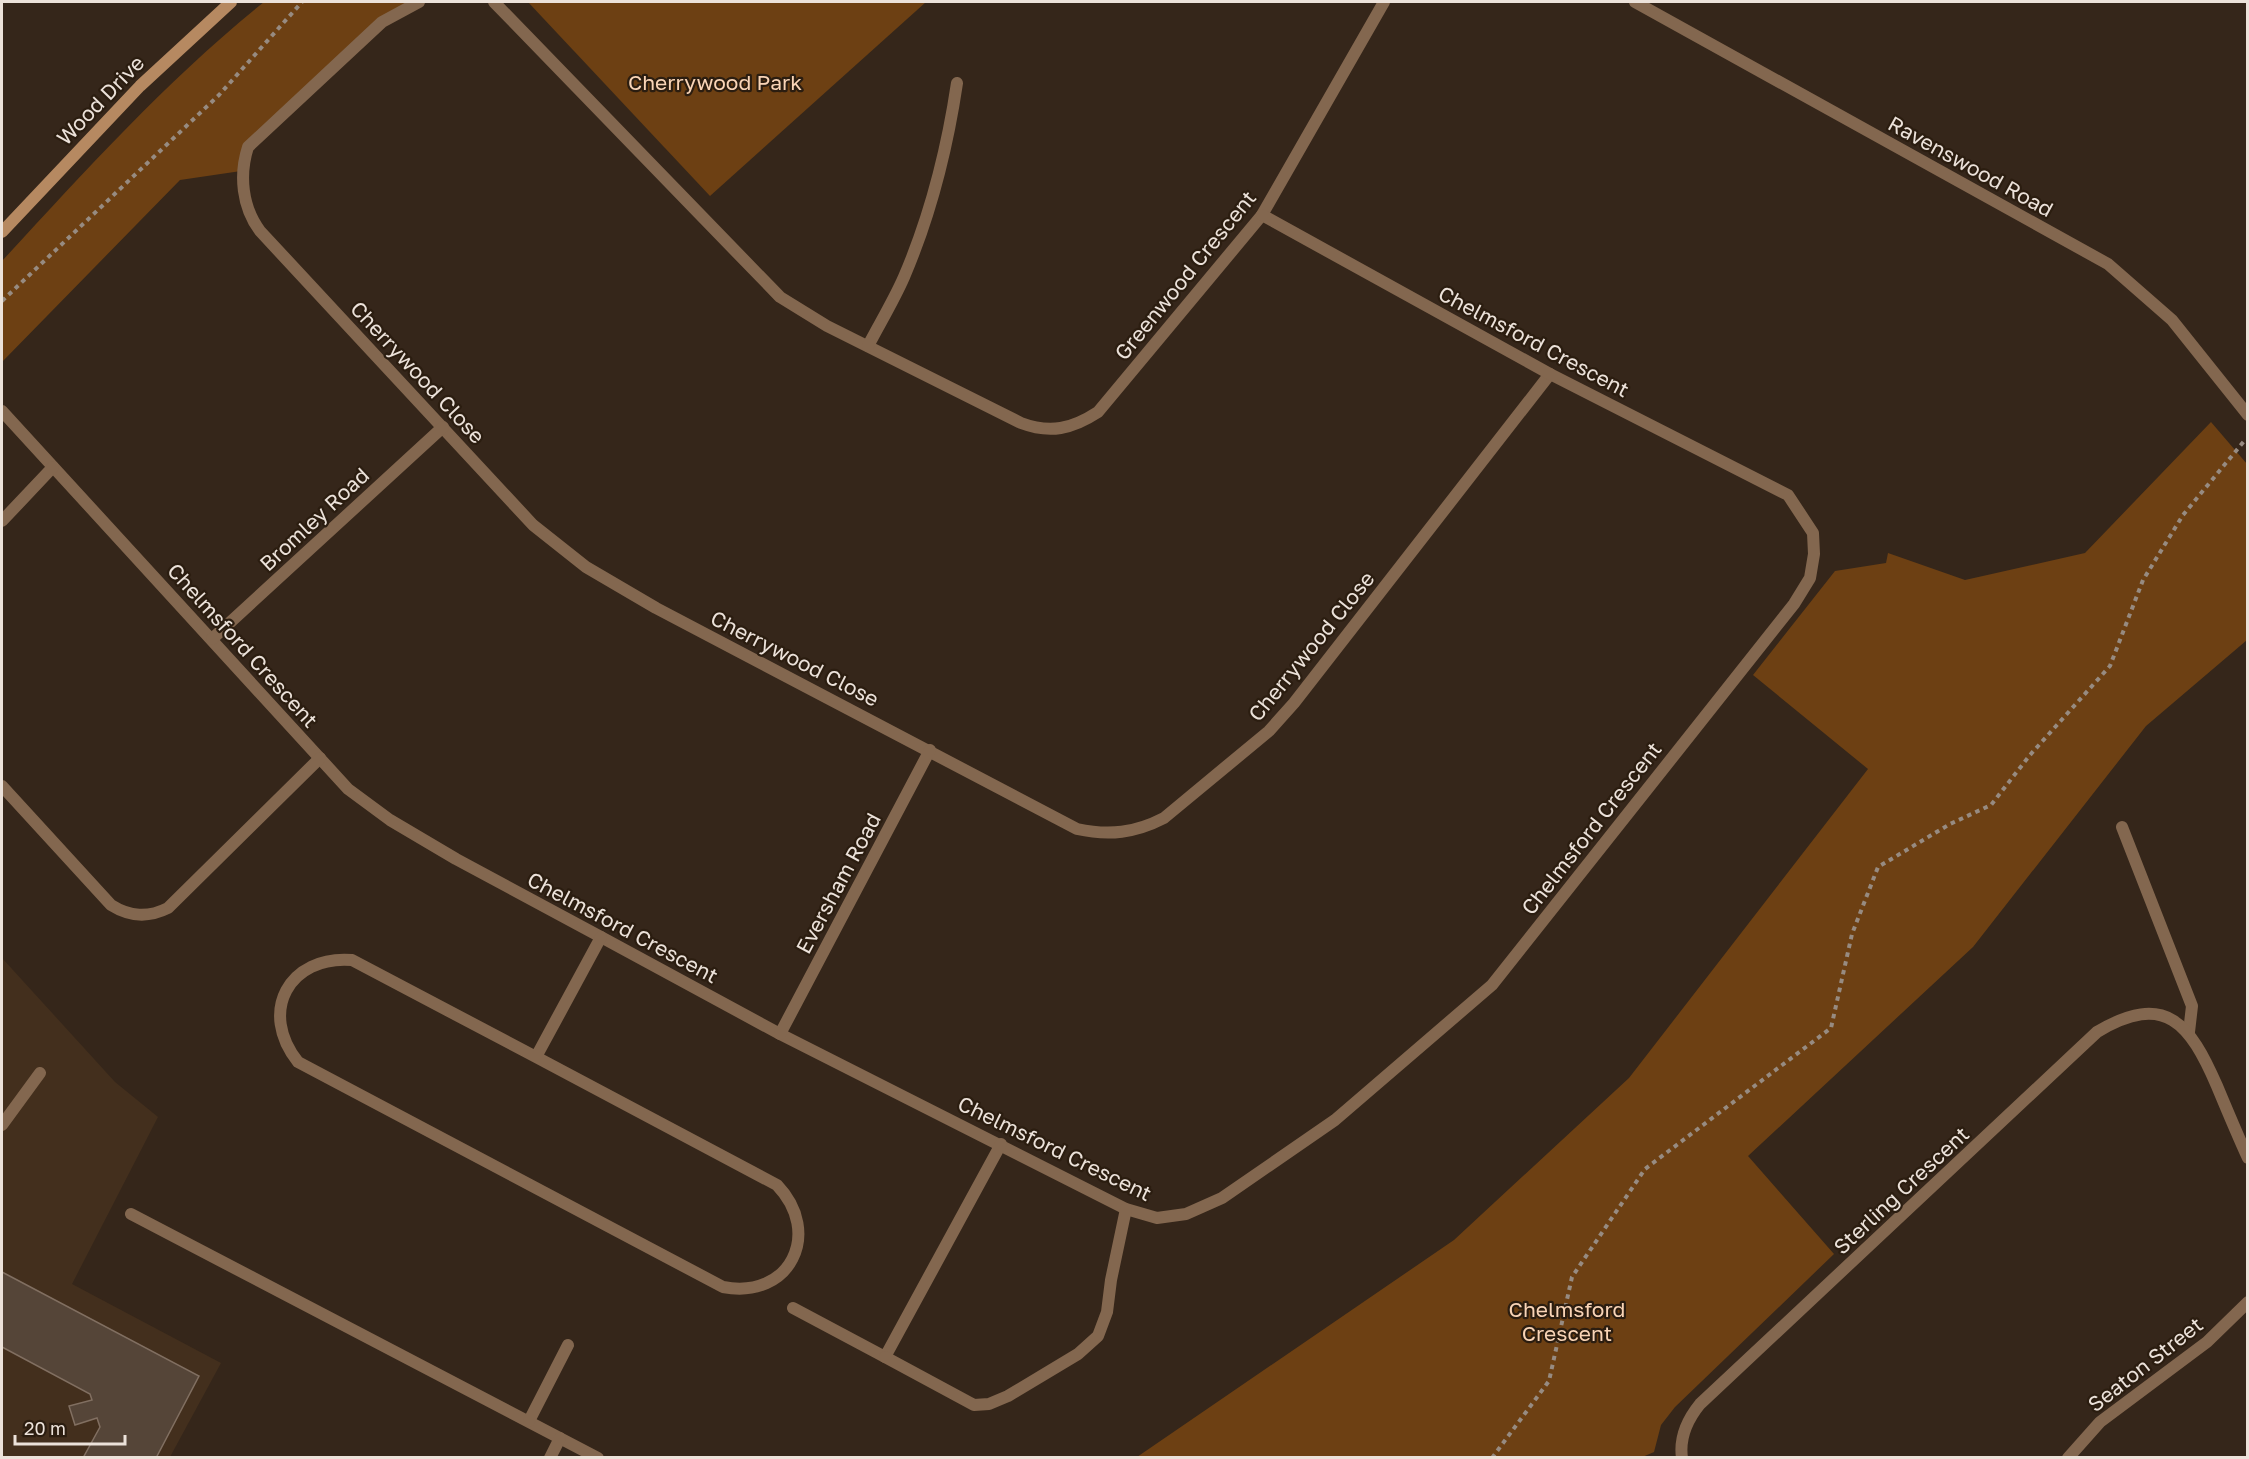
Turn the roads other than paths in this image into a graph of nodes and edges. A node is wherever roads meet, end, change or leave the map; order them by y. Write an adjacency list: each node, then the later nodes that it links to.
1 (231, 2): 8 (street, Wood Drive)
2 (419, 2): 13 (street, Cherrywood Close)
3 (494, 2): 9 (street)
4 (1384, 2): 7 (street, Greenwood Crescent)
5 (1635, 2): 12 (street, Ravenswood Road)
6 (957, 83): 9 (street)
7 (1262, 215): 9 (street, Greenwood Crescent); 10 (street, Chelmsford Crescent)
8 (2, 232)
9 (868, 346)
10 (1550, 374): 17 (street, Cherrywood Close); 29 (street, Chelmsford Crescent)
11 (2, 411): 14 (street, Chelmsford Crescent)
12 (2247, 415)
13 (442, 427): 16 (street, Bromley Road); 17 (street, Cherrywood Close)
14 (53, 467): 15 (street); 16 (street, Chelmsford Crescent)
15 (2, 521)
16 (212, 639): 18 (street, Chelmsford Crescent)
17 (930, 750): 23 (street, Eversham Road)
18 (320, 758): 19 (street); 21 (street, Chelmsford Crescent)
19 (2, 786)
20 (2122, 827): 22 (street)
21 (601, 938): 23 (street, Chelmsford Crescent); 24 (street)
22 (2189, 1032): 28 (street, Sterling Crescent); 39 (street, Sterling Crescent)
23 (780, 1034): 27 (street, Chelmsford Crescent)
24 (536, 1057): 24 (street)
25 (40, 1073): 26 (street)
26 (2, 1125)
27 (1001, 1144): 29 (street, Chelmsford Crescent); 34 (street)
28 (2247, 1158)
29 (1126, 1209): 34 (street)
30 (130, 1214): 35 (street)
31 (2247, 1302): 40 (street, Seaton Street)
32 (794, 1308): 34 (street)
33 (568, 1345): 35 (street)
34 (885, 1357)
35 (529, 1421): 36 (street)
36 (560, 1438): 37 (street); 38 (street)
37 (550, 1458)
38 (598, 1458)
39 (1682, 1458)
40 (2068, 1458)

